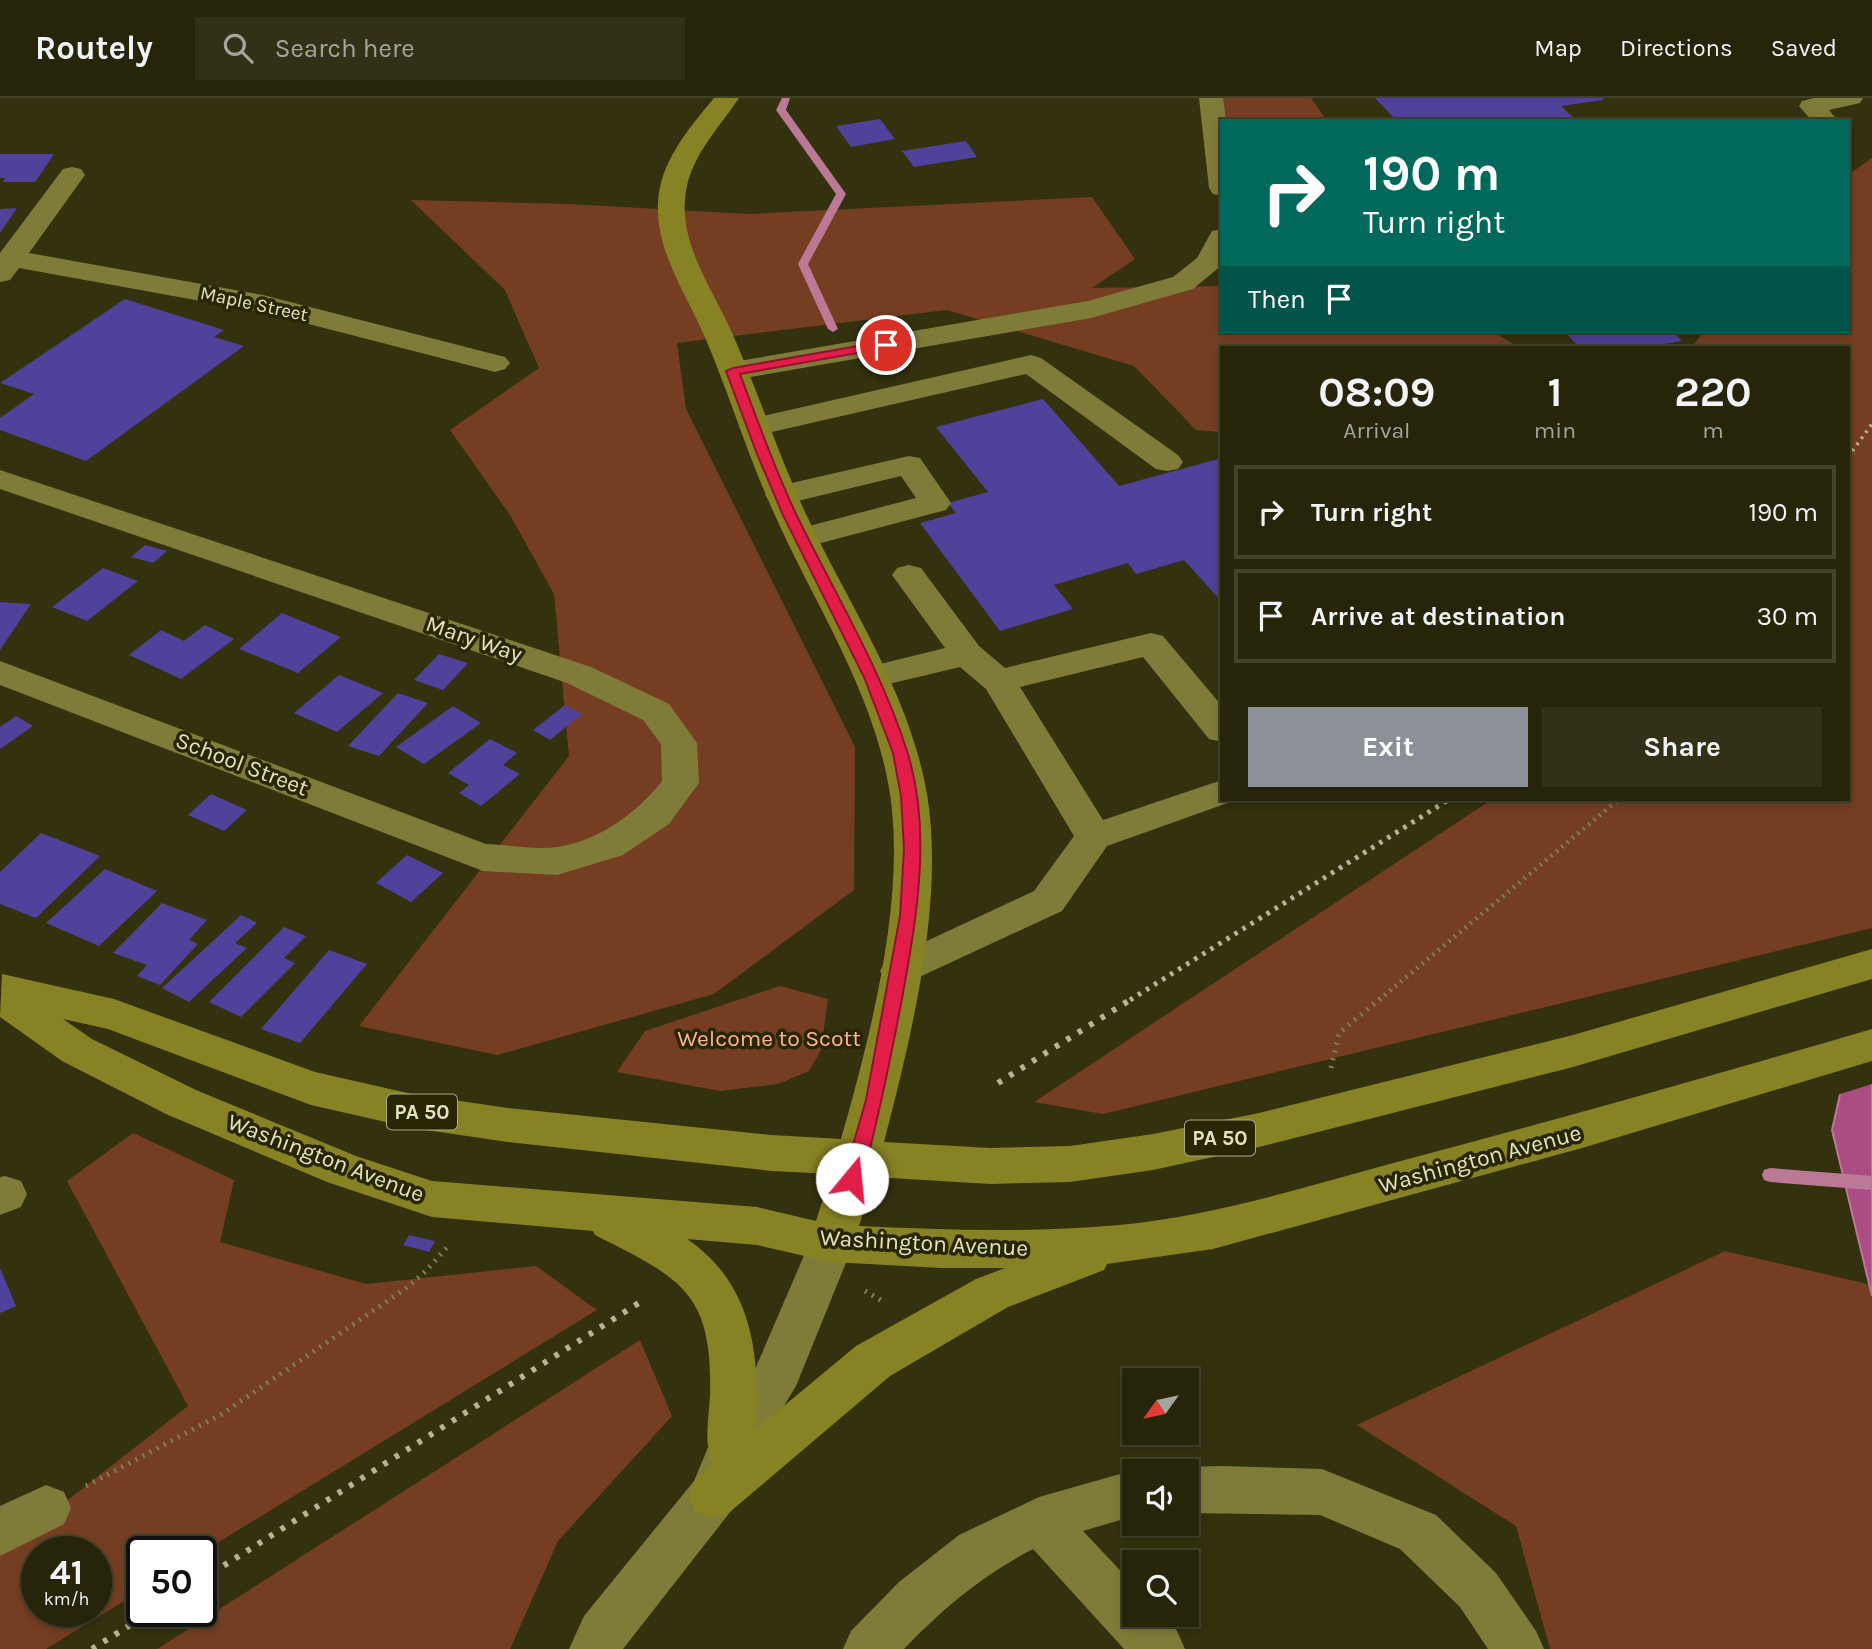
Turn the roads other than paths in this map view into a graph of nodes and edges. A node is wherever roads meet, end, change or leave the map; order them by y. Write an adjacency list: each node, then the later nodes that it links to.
1 (727, 98): 10 (main road)
2 (1211, 98): 5 (street)
3 (1851, 98): 4 (street)
4 (1824, 119)
5 (1220, 172)
6 (72, 175): 8 (street)
7 (1220, 241): 10 (street)
8 (5, 266): 9 (street, Maple Street)
9 (495, 363)
10 (733, 371): 11 (main road)
11 (754, 427): 12 (street); 14 (main road)
12 (1167, 462)
13 (0, 479): 24 (street, Mary Way)
14 (781, 495): 15 (main road); 15 (street)
15 (802, 538): 19 (main road)
16 (909, 575): 17 (street)
17 (967, 654): 19 (street); 20 (street)
18 (2, 674): 24 (street, School Street)
19 (872, 677): 26 (main road)
20 (999, 681): 21 (street); 23 (street)
21 (1220, 728)
22 (1220, 794): 23 (street)
23 (1094, 837): 26 (street)
24 (483, 857)
25 (1872, 964): 30 (main road, PA 50)
26 (900, 971): 30 (main road)
27 (0, 988): 30 (main road, PA 50)
28 (0, 996): 31 (main road, Washington Avenue)
29 (1872, 1045): 33 (main road, Washington Avenue)
30 (859, 1158): 32 (main road)
31 (586, 1211): 32 (main road, Washington Avenue); 34 (main road)
32 (831, 1243): 33 (main road, Washington Avenue); 34 (street)
33 (1119, 1244): 36 (main road)
34 (731, 1449): 36 (street)
35 (1199, 1490): 44 (street)
36 (713, 1495): 41 (street)
37 (1122, 1496): 39 (street)
38 (46, 1508): 40 (street)
39 (1040, 1520): 42 (street); 43 (street)
40 (0, 1532)
41 (595, 1649)
42 (869, 1649)
43 (1158, 1649)
44 (1518, 1649)

